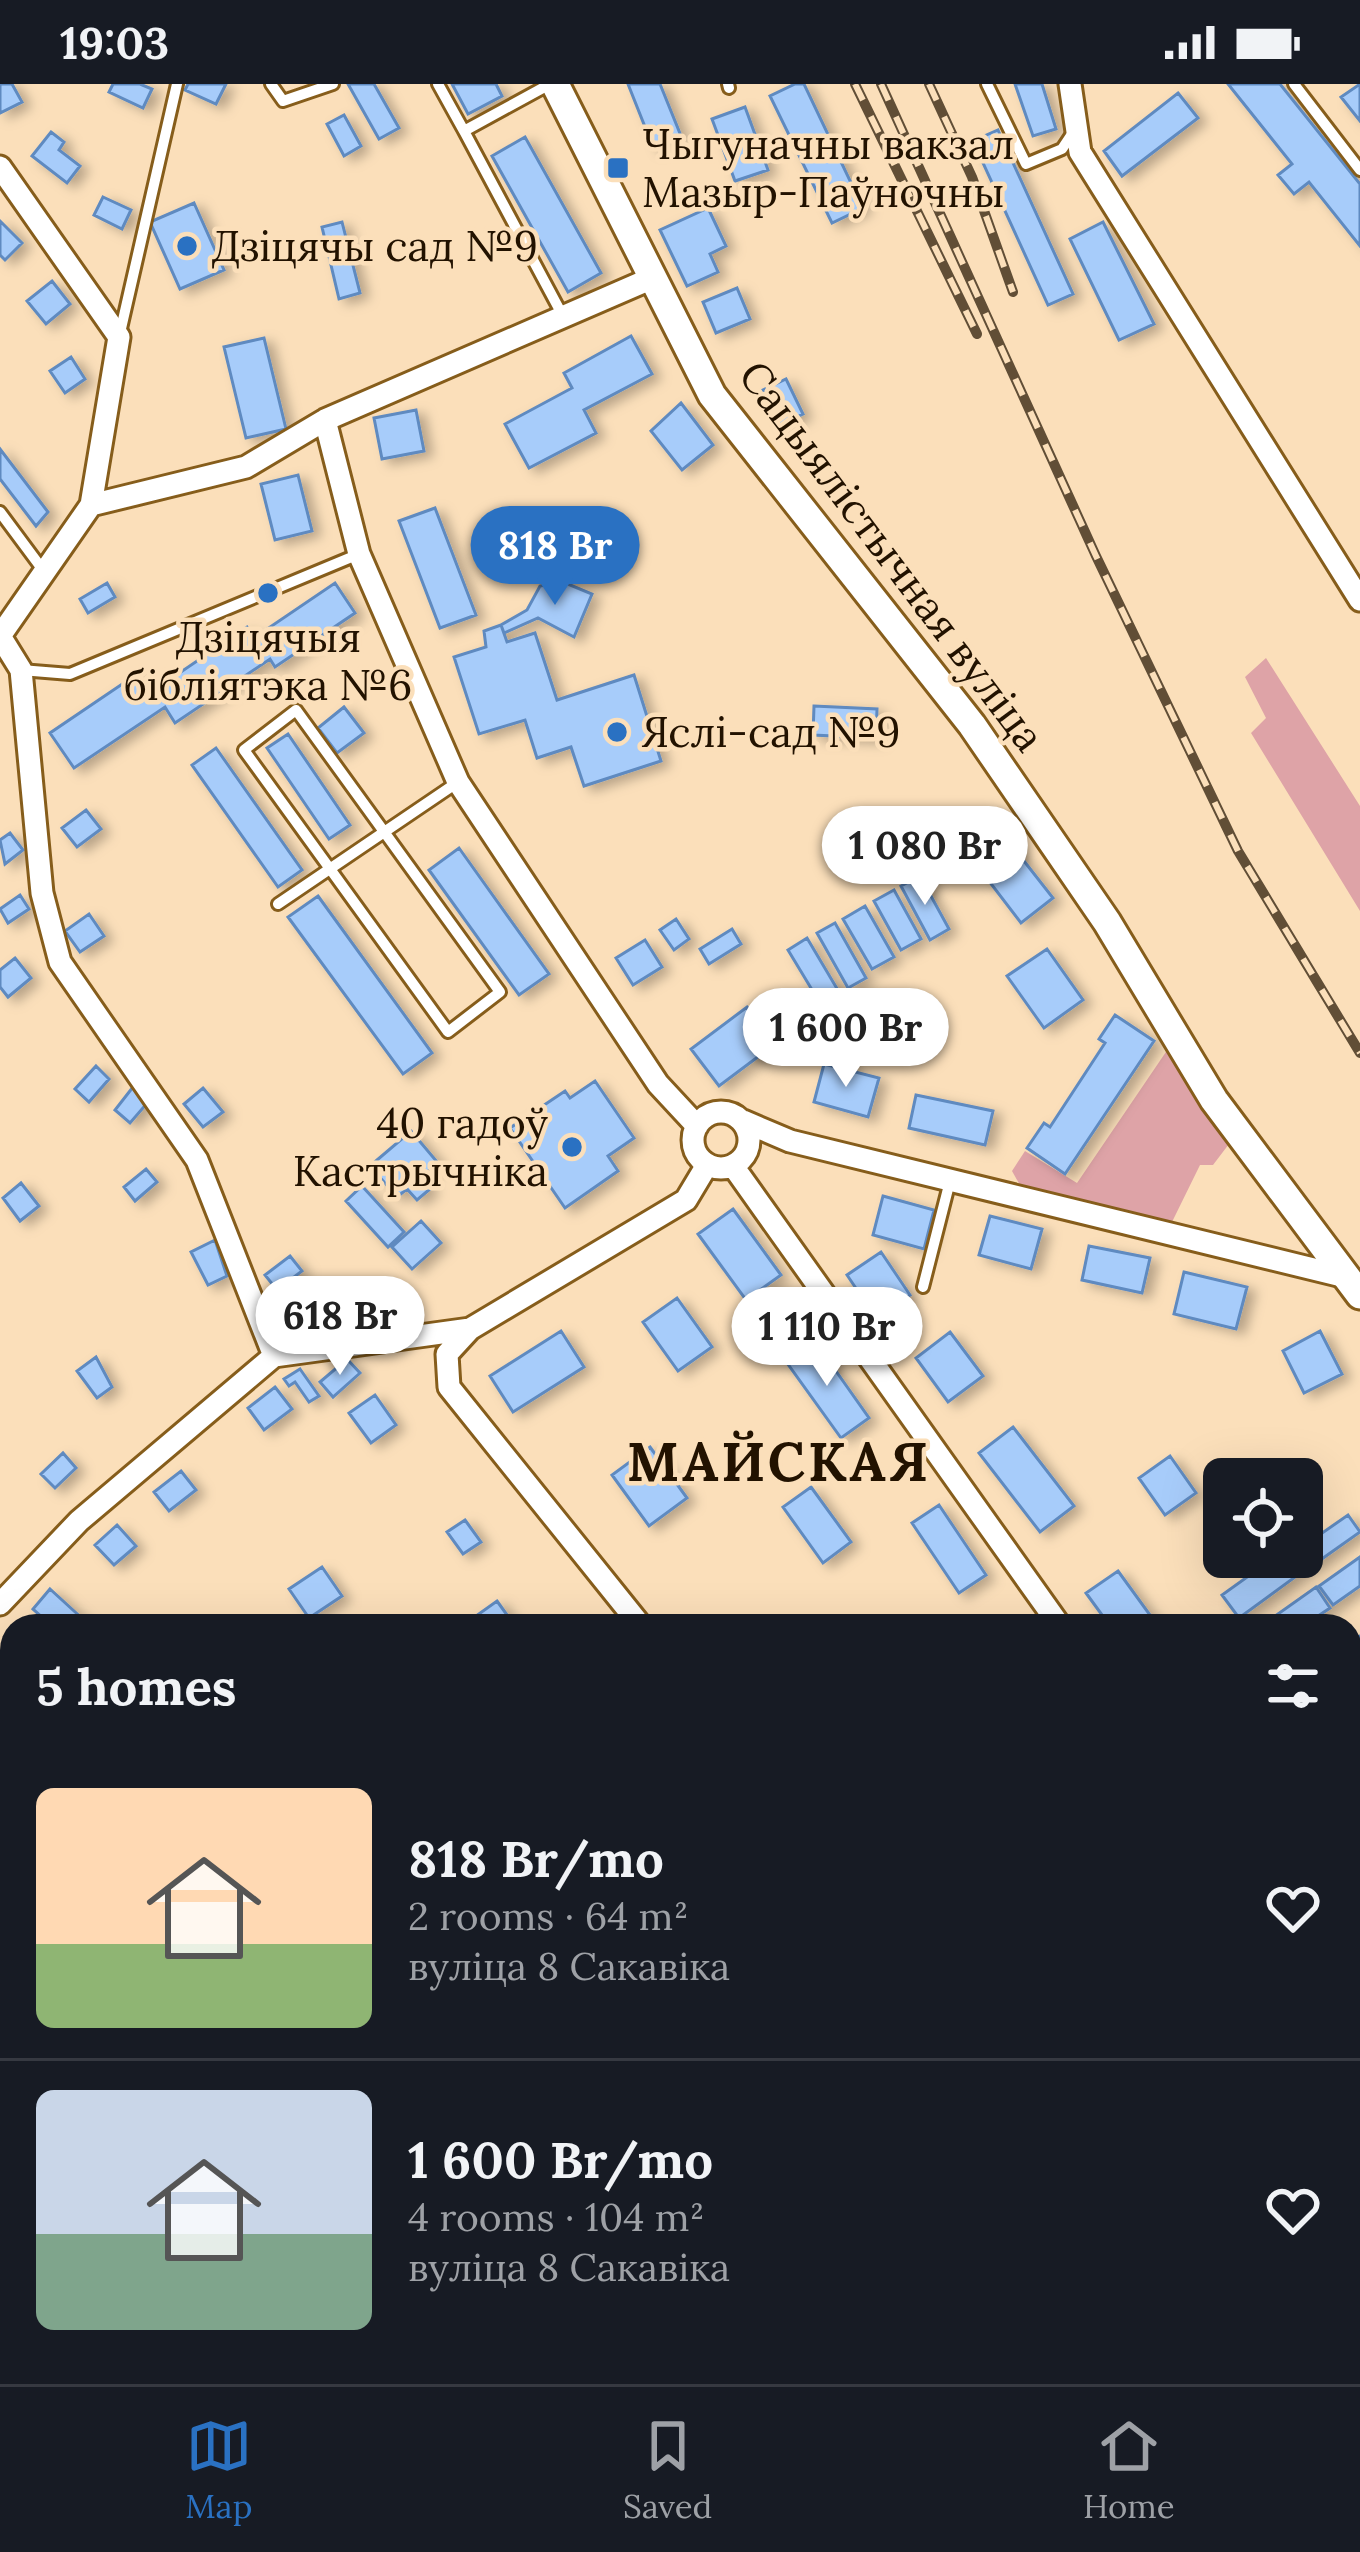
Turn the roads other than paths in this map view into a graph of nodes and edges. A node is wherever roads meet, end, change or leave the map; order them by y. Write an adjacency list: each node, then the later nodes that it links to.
1 (177, 84): 15 (lane)
2 (271, 84): 3 (lane)
3 (333, 84)
4 (438, 84): 10 (lane)
5 (552, 84): 10 (lane); 13 (street, Сацыялістычная вуліца)
6 (987, 84): 9 (lane)
7 (1070, 84): 9 (street)
8 (1294, 84): 12 (lane)
9 (1076, 128): 21 (street)
10 (464, 131): 14 (lane)
11 (0, 167): 15 (street)
12 (1360, 170)
13 (650, 279): 14 (street); 34 (street, Сацыялістычная вуліца)
14 (563, 318): 16 (street)
15 (119, 337): 17 (street)
16 (325, 420): 17 (street); 19 (street)
17 (91, 505): 20 (street)
18 (0, 512): 20 (lane)
19 (358, 554): 23 (lane); 24 (street)
20 (43, 569): 22 (street)
21 (1356, 583)
22 (0, 636): 23 (street)
23 (21, 670): 37 (street)
24 (458, 782): 25 (lane); 29 (street)
25 (383, 832): 26 (lane); 26 (lane); 26 (lane)
26 (329, 869): 27 (lane)
27 (278, 904)
28 (742, 1121): 29 (street); 30 (street); 31 (street)
29 (697, 1126): 32 (street)
30 (790, 1142): 31 (street); 33 (street)
31 (737, 1163): 32 (street); 40 (street)
32 (707, 1165): 36 (street)
33 (950, 1181): 34 (street); 35 (lane)
34 (1353, 1286)
35 (923, 1287)
36 (470, 1329): 37 (street); 39 (street)
37 (274, 1356): 38 (street)
38 (0, 1604)
39 (631, 1614)
40 (1052, 1614)

